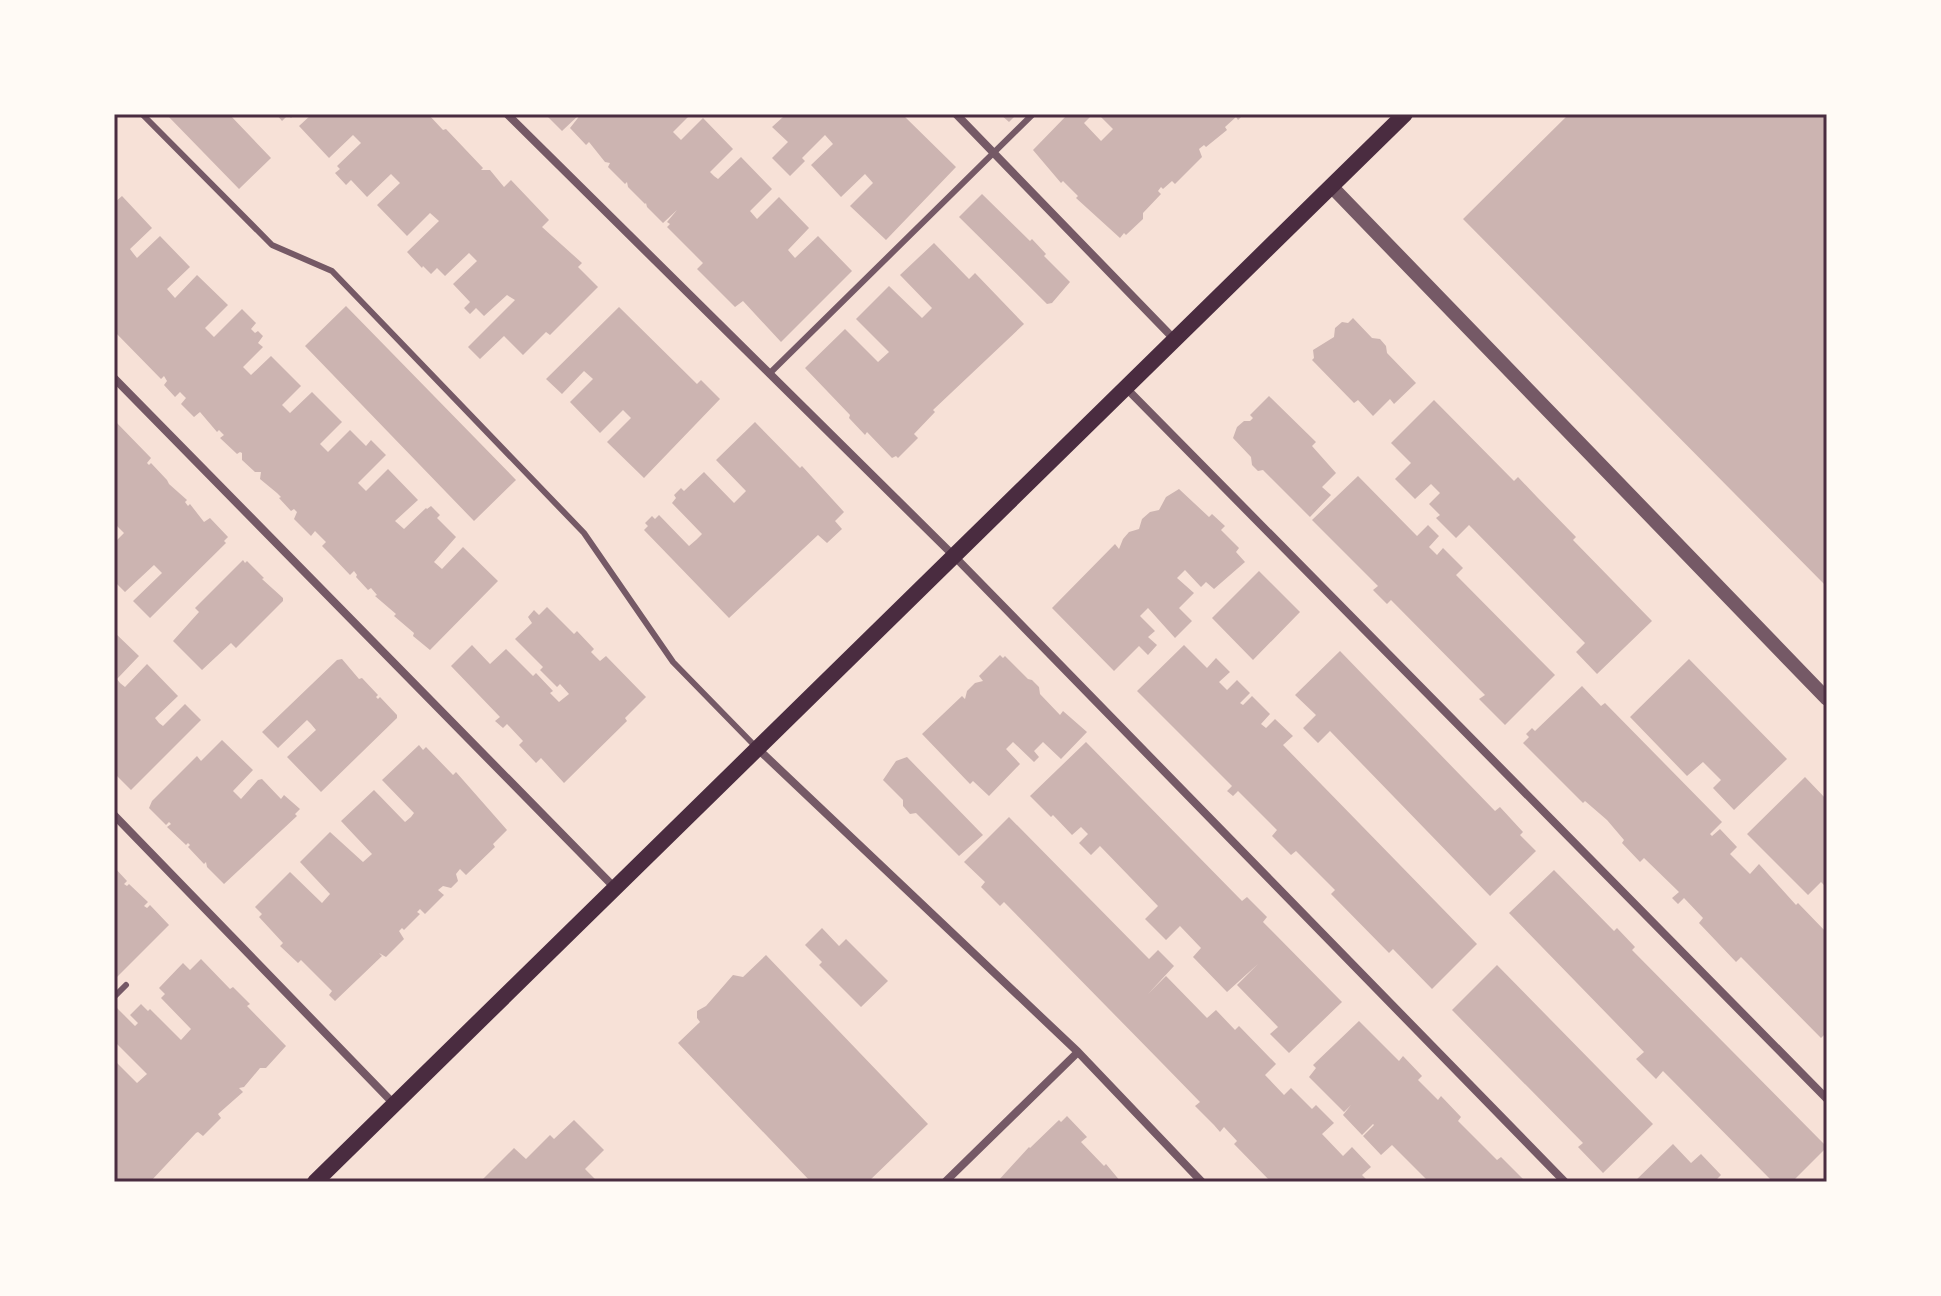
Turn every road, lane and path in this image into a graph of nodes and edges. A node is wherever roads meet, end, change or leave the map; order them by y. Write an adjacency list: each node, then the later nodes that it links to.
1 (142, 114): 14 (lane)
2 (507, 114): 9 (street)
3 (956, 114): 6 (street)
4 (1033, 114): 6 (lane)
5 (1405, 114): 7 (main road)
6 (993, 152): 8 (street); 9 (lane)
7 (1332, 187): 8 (main road); 13 (street)
8 (1175, 340): 11 (main road)
9 (769, 374): 12 (street)
10 (114, 378): 16 (street)
11 (1126, 388): 12 (main road); 20 (street)
12 (954, 556): 14 (main road); 25 (street)
13 (1827, 699)
14 (758, 749): 16 (main road); 19 (street)
15 (114, 815): 21 (street)
16 (615, 888): 21 (main road)
17 (126, 985): 18 (lane)
18 (114, 997)
19 (1078, 1052): 23 (street); 24 (street)
20 (1827, 1099)
21 (395, 1104): 22 (main road)
22 (315, 1182)
23 (945, 1182)
24 (1202, 1182)
25 (1565, 1182)

